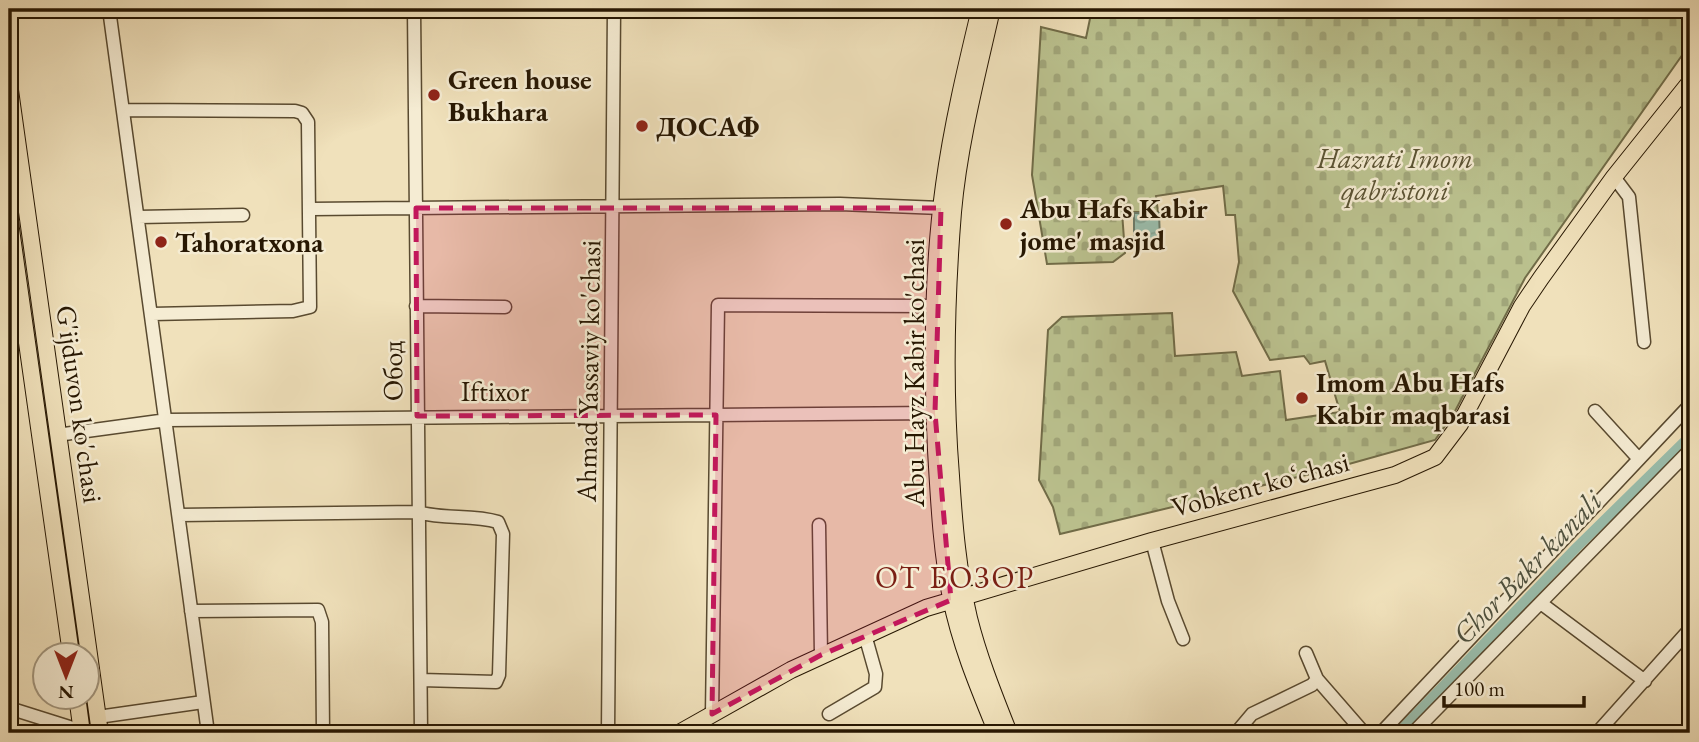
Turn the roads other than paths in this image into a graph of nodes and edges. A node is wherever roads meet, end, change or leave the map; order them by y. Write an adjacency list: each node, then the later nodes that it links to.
1 (109, 9): 8 (street)
2 (414, 9): 11 (street, Обод)
3 (614, 9): 10 (street, Ahmad Yassaviy ko'chasi)
4 (980, 9): 12 (main road, Abu Hayz Kabir ko'chasi)
5 (992, 9): 36 (main road, Abu Hayz Kabir ko'chasi)
6 (1690, 82): 9 (main road, Vobkent koʻchasi)
7 (9, 83): 29 (main road, G'ijduvon ko'chasi)
8 (124, 110): 13 (street); 16 (street)
9 (1614, 177): 21 (street); 35 (main road, Vobkent koʻchasi)
10 (614, 207): 11 (street); 12 (street); 25 (street, Ahmad Yassaviy ko'chasi)
11 (416, 208): 13 (street); 17 (street, Обод)
12 (941, 208): 18 (main road, Abu Hayz Kabir ko'chasi)
13 (311, 209): 20 (street)
14 (9, 215): 42 (main road, G'ijduvon ko'chasi)
15 (243, 215): 16 (street)
16 (138, 217): 20 (street)
17 (416, 306): 19 (street); 27 (street, Обод)
18 (935, 306): 24 (main road, Abu Hayz Kabir ko'chasi); 26 (street)
19 (505, 307)
20 (152, 314): 28 (street)
21 (1644, 342)
22 (1690, 405): 31 (street)
23 (1595, 411): 31 (street)
24 (935, 413): 26 (street, Iftixor); 36 (main road, Abu Hayz Kabir ko'chasi)
25 (611, 415): 26 (street, Iftixor); 27 (street, Iftixor); 59 (street, Ahmad Yassaviy ko'chasi)
26 (716, 415): 52 (street)
27 (417, 416): 28 (street, Iftixor); 32 (street, Обод)
28 (167, 420): 29 (street, Iftixor); 33 (street)
29 (57, 435): 53 (main road, G'ijduvon ko'chasi)
30 (1690, 450): 37 (street)
31 (1639, 458): 64 (street)
32 (418, 512): 33 (street); 46 (street, Обод); 46 (street)
33 (179, 515): 38 (street)
34 (819, 525): 44 (street)
35 (1152, 541): 36 (main road, Vobkent koʻchasi); 41 (street)
36 (958, 598): 40 (main road, Vobkent koʻchasi); 60 (main road, Abu Hayz Kabir ko'chasi); 61 (main road, Abu Hayz Kabir ko'chasi)
37 (1542, 604): 47 (street); 65 (street)
38 (191, 611): 48 (street); 57 (street)
39 (1690, 629): 47 (street)
40 (865, 635): 44 (main road, Vobkent koʻchasi); 51 (street)
41 (1183, 639)
42 (69, 640)
43 (1306, 653): 45 (street)
44 (821, 656): 52 (main road, Vobkent koʻchasi)
45 (1317, 679): 62 (street); 63 (street)
46 (421, 680): 58 (street, Обод)
47 (1645, 681): 66 (street)
48 (203, 702): 53 (street); 56 (street)
49 (9, 708): 55 (street)
50 (79, 710): 55 (main road)
51 (830, 713)
52 (712, 714): 54 (main road, Vobkent koʻchasi)
53 (99, 725)
54 (687, 731)
55 (82, 732)
56 (208, 733)
57 (323, 733)
58 (421, 733)
59 (608, 733)
60 (997, 733)
61 (1009, 733)
62 (1236, 733)
63 (1364, 733)
64 (1381, 733)
65 (1413, 733)
66 (1597, 733)

